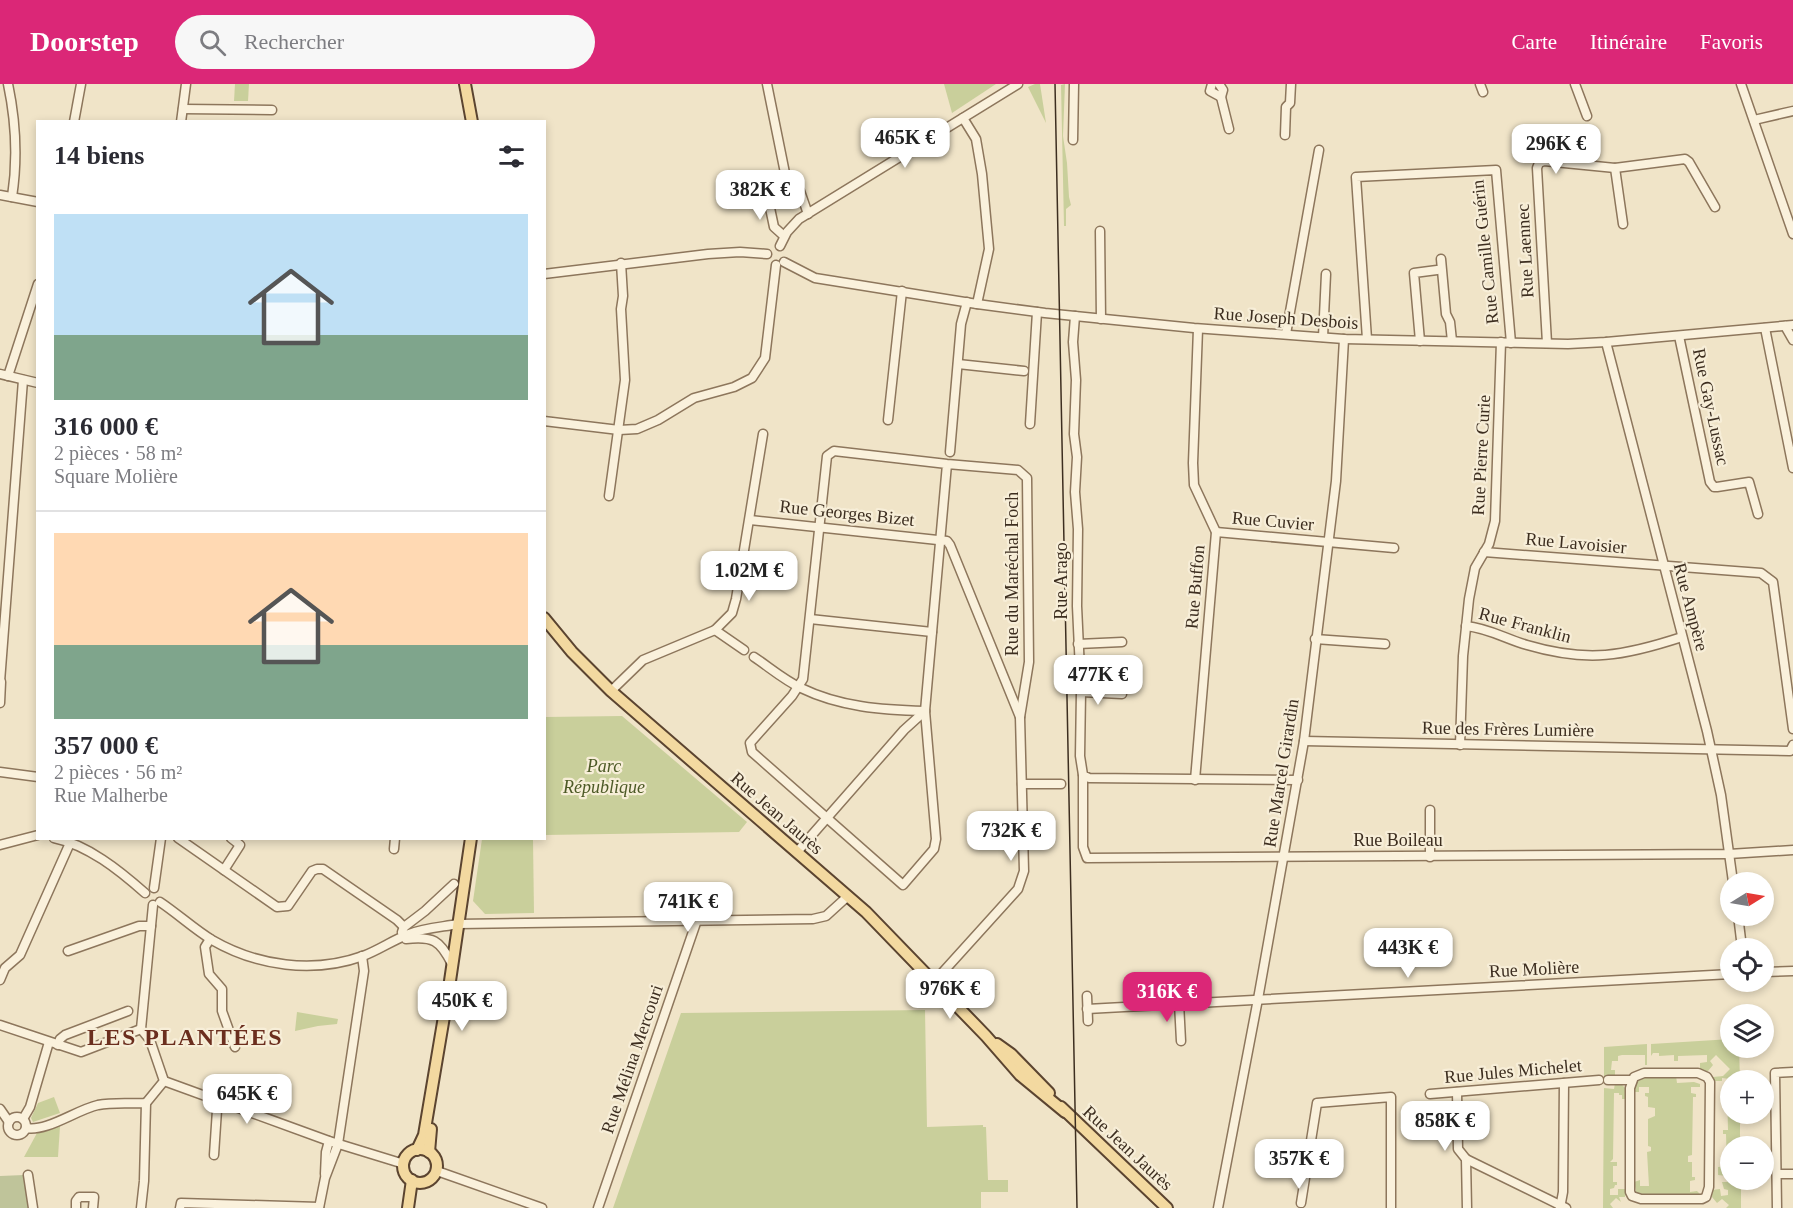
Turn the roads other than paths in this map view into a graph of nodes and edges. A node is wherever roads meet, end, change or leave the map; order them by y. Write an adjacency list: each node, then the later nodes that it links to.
1 (8, 84): 30 (street)
2 (81, 84): 19 (street)
3 (186, 84): 14 (street)
4 (465, 84): 21 (main road)
5 (767, 84): 33 (street)
6 (1017, 84): 18 (street)
7 (1074, 84): 25 (street)
8 (1212, 84): 13 (street)
9 (1220, 84): 13 (street)
10 (1290, 84): 24 (street)
11 (1575, 84): 17 (street)
12 (1741, 84): 22 (street)
13 (1221, 97): 23 (street)
14 (183, 109): 15 (street); 20 (street)
15 (272, 110)
16 (1793, 111): 22 (street)
17 (1587, 116)
18 (963, 118): 33 (street); 49 (street)
19 (74, 120)
20 (181, 120)
21 (472, 120)
22 (1754, 120): 36 (street)
23 (1229, 129)
24 (1285, 135)
25 (1073, 140)
26 (1319, 150): 56 (street)
27 (1615, 168): 32 (street, Rue Laennec); 34 (street); 66 (street, Rue Laennec)
28 (766, 189): 37 (street)
29 (0, 195): 30 (street)
30 (12, 197): 31 (street)
31 (36, 202)
32 (1715, 207)
33 (808, 214): 37 (street)
34 (1623, 224)
35 (1100, 231): 52 (street)
36 (1793, 234)
37 (784, 236): 38 (street)
38 (780, 246): 39 (street); 42 (street)
39 (767, 254): 41 (street); 42 (street)
40 (1441, 259): 63 (street)
41 (621, 263): 44 (street); 75 (street)
42 (780, 263): 47 (street, Rue Joseph Desbois); 75 (street)
43 (1437, 270): 61 (street)
44 (546, 274)
45 (1326, 274): 58 (street)
46 (36, 289): 69 (street)
47 (902, 291): 48 (street, Rue Joseph Desbois); 72 (street)
48 (967, 302): 49 (street, Rue Joseph Desbois); 67 (street)
49 (977, 304): 50 (street, Rue Joseph Desbois)
50 (1037, 312): 51 (street, Rue Joseph Desbois); 74 (street)
51 (1075, 316): 52 (street, Rue Joseph Desbois); 98 (street, Rue Arago)
52 (1101, 319): 55 (street, Rue Joseph Desbois)
53 (1789, 326): 54 (street, Rue Joseph Desbois); 62 (street)
54 (1765, 328): 57 (street, Rue Joseph Desbois); 79 (street)
55 (1198, 329): 56 (street, Rue Joseph Desbois); 84 (street, Rue Buffon)
56 (1286, 334): 58 (street, Rue Joseph Desbois)
57 (1679, 336): 64 (street, Rue Joseph Desbois); 81 (street, Rue Gay-Lussac)
58 (1323, 337): 59 (street, Rue Joseph Desbois)
59 (1344, 339): 60 (street, Rue Joseph Desbois); 86 (street, Rue Marcel Girardin)
60 (1367, 339): 61 (street, Rue Joseph Desbois); 65 (street, Rue Camille Guérin)
61 (1420, 340): 63 (street, Rue Joseph Desbois)
62 (1793, 340)
63 (1452, 341): 65 (street, Rue Joseph Desbois)
64 (1606, 342): 66 (street, Rue Joseph Desbois); 89 (street, Rue Ampère)
65 (1506, 343): 66 (street, Rue Joseph Desbois); 88 (street, Rue Pierre Curie)
66 (1547, 343)
67 (958, 364): 68 (street); 77 (street)
68 (1024, 371)
69 (4, 375): 70 (street)
70 (23, 380): 71 (street); 102 (street)
71 (36, 383)
72 (888, 420)
73 (546, 422): 75 (street)
74 (1030, 424)
75 (618, 430): 80 (street)
76 (763, 434): 82 (street)
77 (950, 452)
78 (947, 464): 83 (street, Rue du Maréchal Foch); 85 (street); 109 (street, Rue du Maréchal Foch)
79 (1793, 468)
80 (609, 496)
81 (1758, 514)
82 (750, 520): 83 (street, Rue Georges Bizet); 93 (street)
83 (820, 528): 85 (street, Rue Georges Bizet); 91 (street, Rue du Maréchal Foch)
84 (1216, 532): 86 (street, Rue Cuvier); 118 (street, Rue Buffon)
85 (940, 539): 94 (street); 109 (street)
86 (1328, 542): 87 (street, Rue Cuvier); 96 (street, Rue Marcel Girardin)
87 (1394, 548)
88 (1484, 552): 89 (street, Rue Lavoisier); 92 (street, Rue Pierre Curie)
89 (1664, 567): 95 (street, Rue Ampère); 110 (street, Rue Lavoisier)
90 (546, 620): 104 (main road, Rue Jean Jaurès)
91 (810, 620): 94 (street); 103 (street, Rue du Maréchal Foch)
92 (1466, 626): 95 (street, Rue Franklin); 112 (street, Rue Pierre Curie)
93 (715, 630): 100 (street); 104 (street)
94 (932, 632): 108 (street)
95 (1682, 637): 114 (street, Rue Ampère)
96 (1315, 639): 99 (street); 111 (street, Rue Marcel Girardin)
97 (1122, 642): 98 (street)
98 (1078, 644): 105 (street, Rue Arago)
99 (1385, 644)
100 (744, 650)
101 (753, 657): 103 (street)
102 (1, 682): 107 (street)
103 (799, 687): 108 (street); 123 (street)
104 (611, 692): 135 (main road, Rue Jean Jaurès)
105 (1081, 692): 106 (street); 116 (street, Rue Arago)
106 (1122, 694)
107 (0, 702)
108 (925, 711): 123 (street); 123 (street)
109 (1020, 717): 120 (street)
110 (1793, 729)
111 (1304, 741): 112 (street, Rue des Frères Lumière); 119 (street, Rue Marcel Girardin)
112 (1460, 745): 114 (street, Rue des Frères Lumière)
113 (1793, 745): 114 (street, Rue des Frères Lumière)
114 (1711, 749): 136 (street, Rue Ampère)
115 (0, 772): 117 (street)
116 (1083, 775): 118 (street); 138 (street, Rue Boileau)
117 (36, 777)
118 (1196, 780): 119 (street)
119 (1298, 780): 138 (street, Rue Marcel Girardin)
120 (1022, 784): 121 (street); 159 (street)
121 (1061, 784)
122 (1430, 810): 137 (street)
123 (826, 817): 135 (street)
124 (36, 836): 132 (street)
125 (60, 840): 131 (street)
126 (161, 840): 142 (street)
127 (181, 840): 139 (street)
128 (234, 840): 139 (street)
129 (395, 840): 133 (street)
130 (471, 840): 147 (main road)
131 (70, 843): 143 (street); 158 (street)
132 (0, 845)
133 (394, 849)
134 (1793, 850): 136 (street, Rue Boileau)
135 (797, 852): 144 (main road, Rue Jean Jaurès)
136 (1729, 854): 137 (street, Rue Boileau); 140 (street, Rue Ampère)
137 (1430, 856): 138 (street, Rue Boileau)
138 (1284, 857): 161 (street, Rue Marcel Girardin)
139 (224, 870): 149 (street)
140 (1732, 872)
141 (454, 884): 149 (street)
142 (154, 888): 143 (street); 145 (street)
143 (145, 893): 145 (street)
144 (848, 896): 146 (street); 159 (main road, Rue Jean Jaurès)
145 (156, 904): 148 (street); 150 (street)
146 (697, 920): 147 (street); 207 (street, Rue Mélina Mercouri)
147 (458, 924): 151 (street); 154 (main road); 185 (main road)
148 (151, 926): 152 (street); 167 (street)
149 (404, 927): 151 (street)
150 (210, 939): 153 (street); 170 (street)
151 (398, 939): 153 (street); 154 (street)
152 (68, 951)
153 (362, 956): 183 (street)
154 (452, 964): 184 (main road)
155 (1793, 970): 156 (street)
156 (1774, 971)
157 (1720, 975): 161 (street, Rue Molière)
158 (0, 980)
159 (933, 983): 208 (main road, Rue Jean Jaurès)
160 (1087, 996): 163 (street)
161 (1258, 999): 162 (street, Rue Molière); 209 (street, Rue Marcel Girardin)
162 (1179, 1004): 163 (street, Rue Molière); 168 (street)
163 (1087, 1009): 165 (street)
164 (128, 1011): 169 (street)
165 (1088, 1021)
166 (0, 1025): 169 (street)
167 (141, 1029): 169 (street); 173 (street)
168 (1181, 1041)
169 (53, 1044): 180 (street)
170 (235, 1047)
171 (1793, 1072): 191 (street)
172 (1632, 1080): 174 (street, Rue Jules Michelet); 194 (street); 194 (street, Rue Jules Michelet)
173 (164, 1081): 177 (street); 178 (street)
174 (1564, 1083): 175 (street, Rue Jules Michelet); 197 (street)
175 (1457, 1092): 176 (street, Rue Jules Michelet); 187 (street)
176 (1430, 1094)
177 (220, 1101): 183 (street); 186 (street)
178 (146, 1103): 182 (street); 201 (street)
179 (0, 1109): 181 (street)
180 (23, 1119): 181 (street); 182 (street)
181 (9, 1122): 182 (street)
182 (26, 1128)
183 (333, 1143): 188 (street); 203 (street)
184 (417, 1150): 185 (main road); 188 (main road)
185 (429, 1152): 189 (main road)
186 (214, 1155)
187 (1466, 1159): 197 (street); 211 (street)
188 (404, 1164): 193 (main road)
189 (436, 1172): 193 (main road); 206 (street)
190 (28, 1174): 198 (street)
191 (1777, 1174): 192 (street); 212 (street)
192 (1793, 1174)
193 (417, 1182): 204 (main road); 205 (main road)
194 (1673, 1204)
195 (230, 1206): 202 (street); 203 (street)
196 (1302, 1206): 210 (street)
197 (1562, 1207)
198 (33, 1208)
199 (76, 1208): 200 (street)
200 (93, 1208)
201 (141, 1208)
202 (180, 1208)
203 (319, 1208)
204 (408, 1208)
205 (415, 1208)
206 (542, 1208)
207 (598, 1208)
208 (1167, 1208)
209 (1218, 1208)
210 (1391, 1208)
211 (1467, 1208)
212 (1777, 1208)

